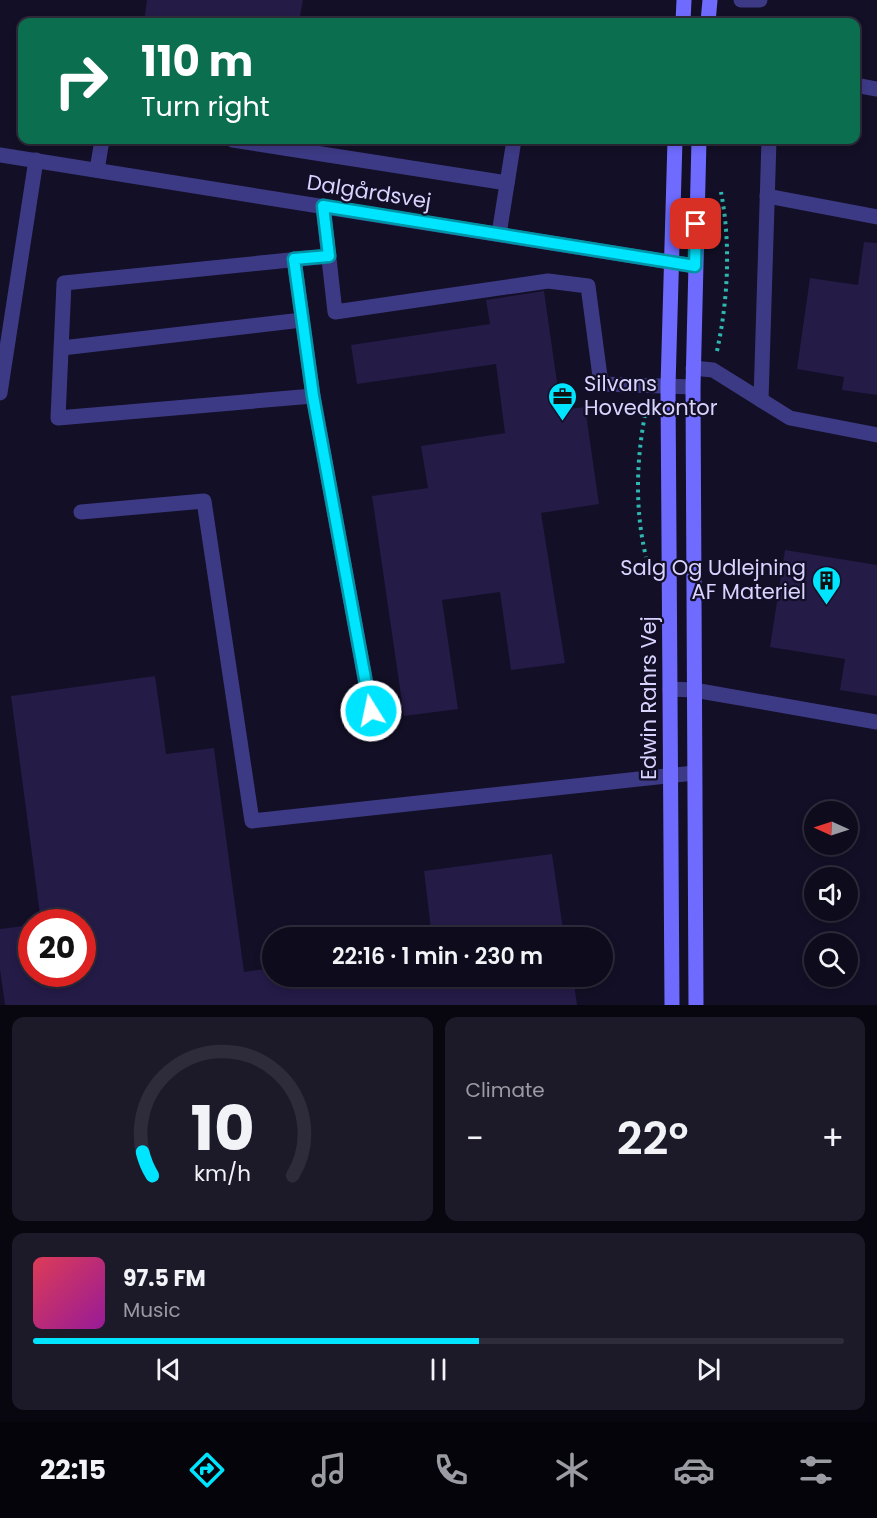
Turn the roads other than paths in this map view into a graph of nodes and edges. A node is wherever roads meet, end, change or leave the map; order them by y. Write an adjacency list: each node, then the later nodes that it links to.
1 (684, 0): 5 (street)
2 (710, 0): 6 (street)
3 (741, 0): 4 (street)
4 (760, 0)
5 (683, 18)
6 (708, 18)
7 (860, 86): 8 (street)
8 (877, 89)
9 (101, 144): 17 (street)
10 (258, 144): 18 (street)
11 (513, 144): 18 (street)
12 (675, 144): 25 (street, Edwin Rahrs Vej)
13 (699, 144): 26 (street)
14 (769, 144): 19 (street)
15 (0, 155): 16 (street, Dalgårdsvej)
16 (36, 160): 17 (street, Dalgårdsvej); 32 (street)
17 (97, 170): 20 (street, Dalgårdsvej)
18 (507, 183): 22 (street)
19 (767, 196): 21 (street); 34 (street)
20 (323, 206): 22 (street, Dalgårdsvej); 23 (street)
21 (877, 217)
22 (499, 234): 25 (street, Dalgårdsvej)
23 (329, 256): 24 (street); 30 (street)
24 (294, 259): 27 (street); 28 (street)
25 (670, 261): 26 (street, Dalgårdsvej); 30 (street, Edwin Rahrs Vej)
26 (695, 266): 29 (street)
27 (302, 320): 28 (street); 33 (street)
28 (62, 348): 33 (street)
29 (693, 368): 31 (street); 34 (street)
30 (668, 386): 31 (street); 37 (street, Edwin Rahrs Vej)
31 (693, 387): 38 (street)
32 (0, 393)
33 (313, 396): 39 (street)
34 (761, 400): 35 (street)
35 (877, 435)
36 (81, 512): 42 (street)
37 (670, 689): 38 (street); 42 (street, Edwin Rahrs Vej)
38 (694, 690): 40 (street); 41 (street)
39 (371, 711)
40 (877, 722)
41 (694, 773): 42 (street); 44 (street)
42 (670, 774): 43 (street, Edwin Rahrs Vej)
43 (672, 1005)
44 (696, 1005)

